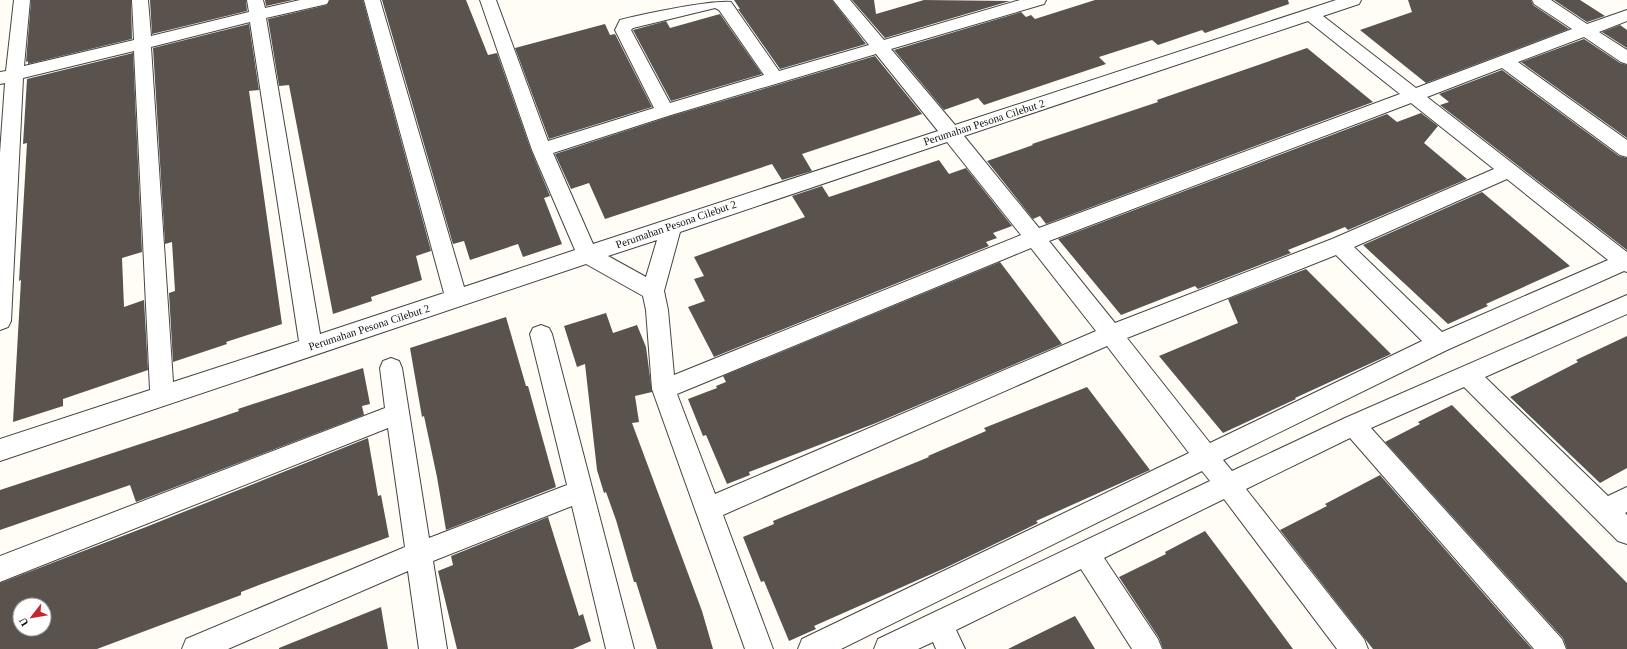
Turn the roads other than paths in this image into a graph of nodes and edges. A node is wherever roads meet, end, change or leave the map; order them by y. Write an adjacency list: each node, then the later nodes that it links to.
1 (22, 0): 18 (street)
2 (140, 0): 14 (street)
3 (320, 0): 10 (street)
4 (372, 0): 32 (street)
5 (488, 0): 23 (street)
6 (841, 0): 15 (street)
7 (1038, 0): 15 (street)
8 (1353, 0): 11 (street, Perumahan Pesona Cilebut 2)
9 (1540, 0): 13 (street)
10 (257, 8): 14 (street); 38 (street)
11 (1312, 15): 20 (street); 22 (street, Perumahan Pesona Cilebut 2)
12 (1627, 15): 13 (street)
13 (1587, 31): 16 (street); 17 (street)
14 (144, 44): 18 (street); 42 (street)
15 (880, 47): 19 (street); 22 (street)
16 (1627, 58)
17 (1504, 61): 20 (street); 24 (street)
18 (7, 76): 34 (street)
19 (775, 78): 21 (street); 21 (street)
20 (1415, 95): 25 (street); 27 (street)
21 (665, 111): 23 (street)
22 (950, 133): 26 (street, Perumahan Pesona Cilebut 2); 27 (street)
23 (542, 150): 29 (street)
24 (1627, 150)
25 (1510, 170): 28 (street); 30 (street)
26 (671, 226): 29 (street, Perumahan Pesona Cilebut 2); 31 (street)
27 (1034, 238): 36 (street); 41 (street)
28 (1339, 244): 36 (street); 37 (street)
29 (587, 254): 31 (street); 32 (street, Perumahan Pesona Cilebut 2)
30 (1626, 263): 37 (street)
31 (653, 292): 41 (street)
32 (456, 297): 38 (street, Perumahan Pesona Cilebut 2)
33 (1627, 304): 40 (street)
34 (0, 320)
35 (542, 334): 48 (street)
36 (1110, 335): 46 (street); 50 (street)
37 (1439, 343): 46 (street)
38 (311, 346): 42 (street, Perumahan Pesona Cilebut 2)
39 (391, 368): 43 (street)
40 (1467, 375): 44 (street); 51 (street)
41 (664, 389): 50 (street)
42 (162, 395): 45 (street, Perumahan Pesona Cilebut 2)
43 (398, 414): 53 (street); 55 (street)
44 (1353, 425): 47 (street); 66 (street)
45 (0, 450)
46 (1205, 456): 47 (street); 61 (street)
47 (1228, 484): 54 (street); 65 (street)
48 (581, 491): 53 (street); 59 (street)
49 (1627, 498): 51 (street)
50 (709, 509): 60 (street)
51 (1606, 511): 52 (street)
52 (1627, 532)
53 (419, 554): 57 (street); 58 (street)
54 (1086, 554): 56 (street); 64 (street)
55 (0, 569)
56 (938, 624): 62 (street); 63 (street)
57 (196, 649)
58 (433, 649)
59 (620, 649)
60 (759, 649)
61 (812, 649)
62 (888, 649)
63 (951, 649)
64 (1148, 649)
65 (1354, 649)
66 (1552, 649)

